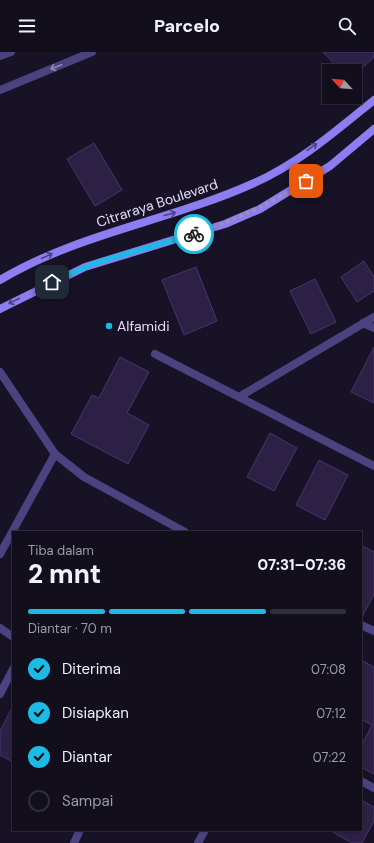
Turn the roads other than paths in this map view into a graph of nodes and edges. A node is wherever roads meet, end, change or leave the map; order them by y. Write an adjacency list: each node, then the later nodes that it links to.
1 (11, 52): 3 (street)
2 (92, 52): 4 (street, one-way to 4)
3 (0, 56)
4 (0, 90)
5 (374, 100): 7 (main road, Citraraya Boulevard, one-way to 5)
6 (374, 129): 8 (main road, one-way to 8)
7 (0, 280)
8 (0, 309)
9 (374, 317): 10 (street)
10 (363, 323): 11 (street); 14 (street)
11 (374, 328)
12 (155, 354): 14 (street)
13 (0, 372): 15 (street)
14 (239, 397): 16 (street)
15 (55, 454): 17 (street); 18 (street)
16 (374, 466)
17 (13, 531)
18 (183, 531)
19 (12, 532): 20 (street)
20 (0, 554)
21 (362, 625): 23 (street)
22 (0, 628): 24 (street)
23 (374, 631)
24 (12, 636)
25 (12, 672): 26 (street)
26 (0, 694)
27 (362, 782): 28 (street)
28 (374, 788)
29 (80, 831): 31 (street)
30 (204, 831): 32 (street)
31 (74, 843)
32 (198, 843)

